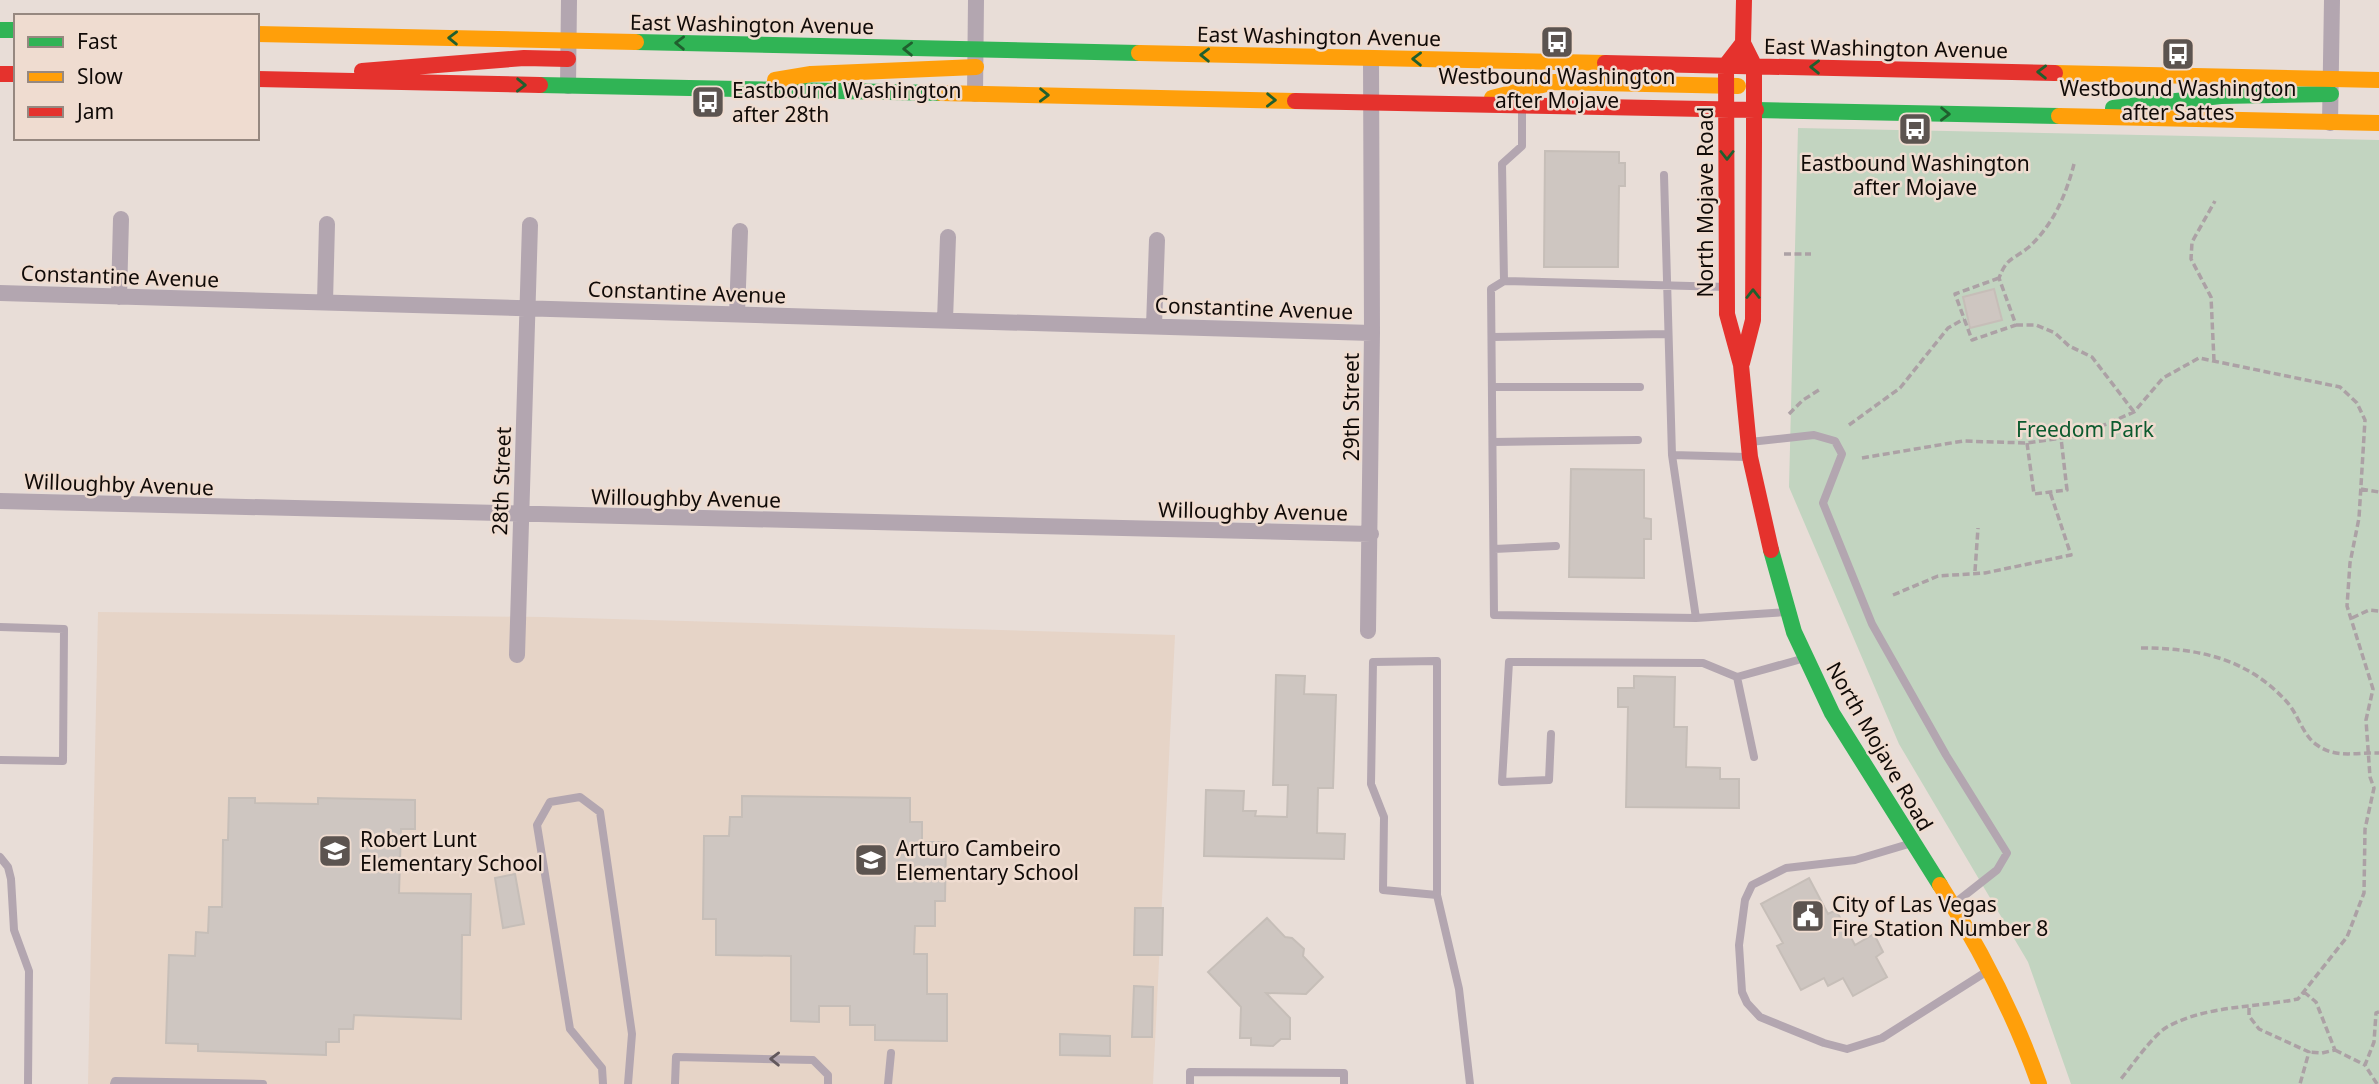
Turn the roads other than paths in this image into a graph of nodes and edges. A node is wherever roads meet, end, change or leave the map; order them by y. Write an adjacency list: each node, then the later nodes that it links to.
1 (569, 0): 6 (street)
2 (976, 0): 8 (street)
3 (1744, 0): 7 (main road, North Mojave Road)
4 (2332, 0): 20 (street)
5 (259, 34): 6 (main road, East Washington Avenue, one-way to 5)
6 (568, 40): 8 (main road, East Washington Avenue, one-way to 6); 10 (street)
7 (1743, 43): 11 (main road); 12 (main road, North Mojave Road)
8 (976, 50): 9 (main road, East Washington Avenue, one-way to 8); 13 (street)
9 (1371, 58): 11 (main road, East Washington Avenue, one-way to 9); 23 (street, 29th Street)
10 (568, 60): 15 (main road); 17 (street)
11 (1726, 65): 12 (main road, East Washington Avenue); 18 (main road, North Mojave Road)
12 (1754, 65): 19 (main road, North Mojave Road); 20 (main road, East Washington Avenue, one-way to 12)
13 (976, 67): 21 (main road); 22 (street)
14 (259, 79): 15 (main road)
15 (291, 80): 17 (main road, one-way to 17)
16 (2379, 80): 20 (main road, East Washington Avenue)
17 (568, 86): 21 (main road)
18 (1726, 86): 19 (main road); 24 (main road); 26 (main road, North Mojave Road)
19 (1754, 87): 27 (main road, North Mojave Road)
20 (2331, 87): 28 (main road); 29 (street)
21 (722, 89): 22 (main road)
22 (975, 94): 23 (main road, one-way to 23)
23 (1372, 103): 24 (main road); 48 (street, 29th Street)
24 (1474, 104): 25 (main road)
25 (1522, 105): 26 (main road); 38 (lane)
26 (1727, 110): 27 (main road); 40 (main road, North Mojave Road, one-way to 40)
27 (1754, 110): 28 (main road, one-way to 28); 51 (main road, North Mojave Road, one-way to 27)
28 (2062, 117): 29 (main road)
29 (2330, 122): 30 (main road)
30 (2379, 124)
31 (1664, 174): 39 (lane)
32 (121, 219): 42 (street)
33 (327, 224): 43 (street)
34 (530, 225): 44 (street, 28th Street)
35 (740, 231): 45 (street)
36 (948, 237): 46 (street)
37 (1157, 240): 47 (street)
38 (1504, 281): 39 (lane); 50 (lane)
39 (1665, 285): 40 (lane); 49 (lane)
40 (1727, 287): 51 (main road, North Mojave Road)
41 (0, 293): 42 (street, Constantine Avenue)
42 (119, 297): 43 (street, Constantine Avenue)
43 (325, 302): 44 (street, Constantine Avenue)
44 (527, 307): 45 (street, Constantine Avenue); 59 (street, 28th Street)
45 (737, 314): 46 (street, Constantine Avenue)
46 (945, 320): 47 (street, Constantine Avenue)
47 (1154, 326): 48 (street, Constantine Avenue)
48 (1372, 333): 60 (street, 29th Street)
49 (1667, 334): 50 (lane); 57 (lane)
50 (1492, 337): 52 (lane)
51 (1741, 365): 56 (main road, North Mojave Road)
52 (1492, 387): 53 (lane); 55 (lane)
53 (1640, 387)
54 (1638, 440): 55 (lane)
55 (1493, 442): 62 (lane)
56 (1749, 450): 57 (lane); 63 (main road, North Mojave Road); 76 (lane)
57 (1672, 455): 64 (lane)
58 (0, 501): 59 (street, Willoughby Avenue)
59 (521, 515): 60 (street, Willoughby Avenue); 67 (street, 28th Street)
60 (1371, 534): 66 (street, 29th Street)
61 (1556, 546): 62 (lane)
62 (1494, 549): 64 (lane)
63 (1788, 612): 64 (lane); 68 (main road, North Mojave Road)
64 (1696, 618)
65 (0, 627): 72 (lane)
66 (1368, 631)
67 (517, 655)
68 (1805, 658): 69 (lane); 73 (main road, North Mojave Road)
69 (1737, 677): 70 (lane); 71 (lane)
70 (1551, 734)
71 (1754, 757)
72 (0, 760)
73 (1912, 843): 76 (main road, North Mojave Road); 77 (lane)
74 (0, 857): 79 (lane)
75 (1437, 895): 75 (lane); 89 (lane)
76 (1952, 905): 77 (main road, North Mojave Road)
77 (1989, 970): 90 (main road, North Mojave Road)
78 (891, 1053): 86 (lane)
79 (28, 1084)
80 (114, 1084): 81 (lane)
81 (263, 1084)
82 (603, 1084): 83 (lane)
83 (628, 1084)
84 (675, 1084): 85 (lane, one-way to 84)
85 (828, 1084)
86 (888, 1084)
87 (1190, 1084): 88 (lane)
88 (1344, 1084)
89 (1470, 1084)
90 (2039, 1084)

